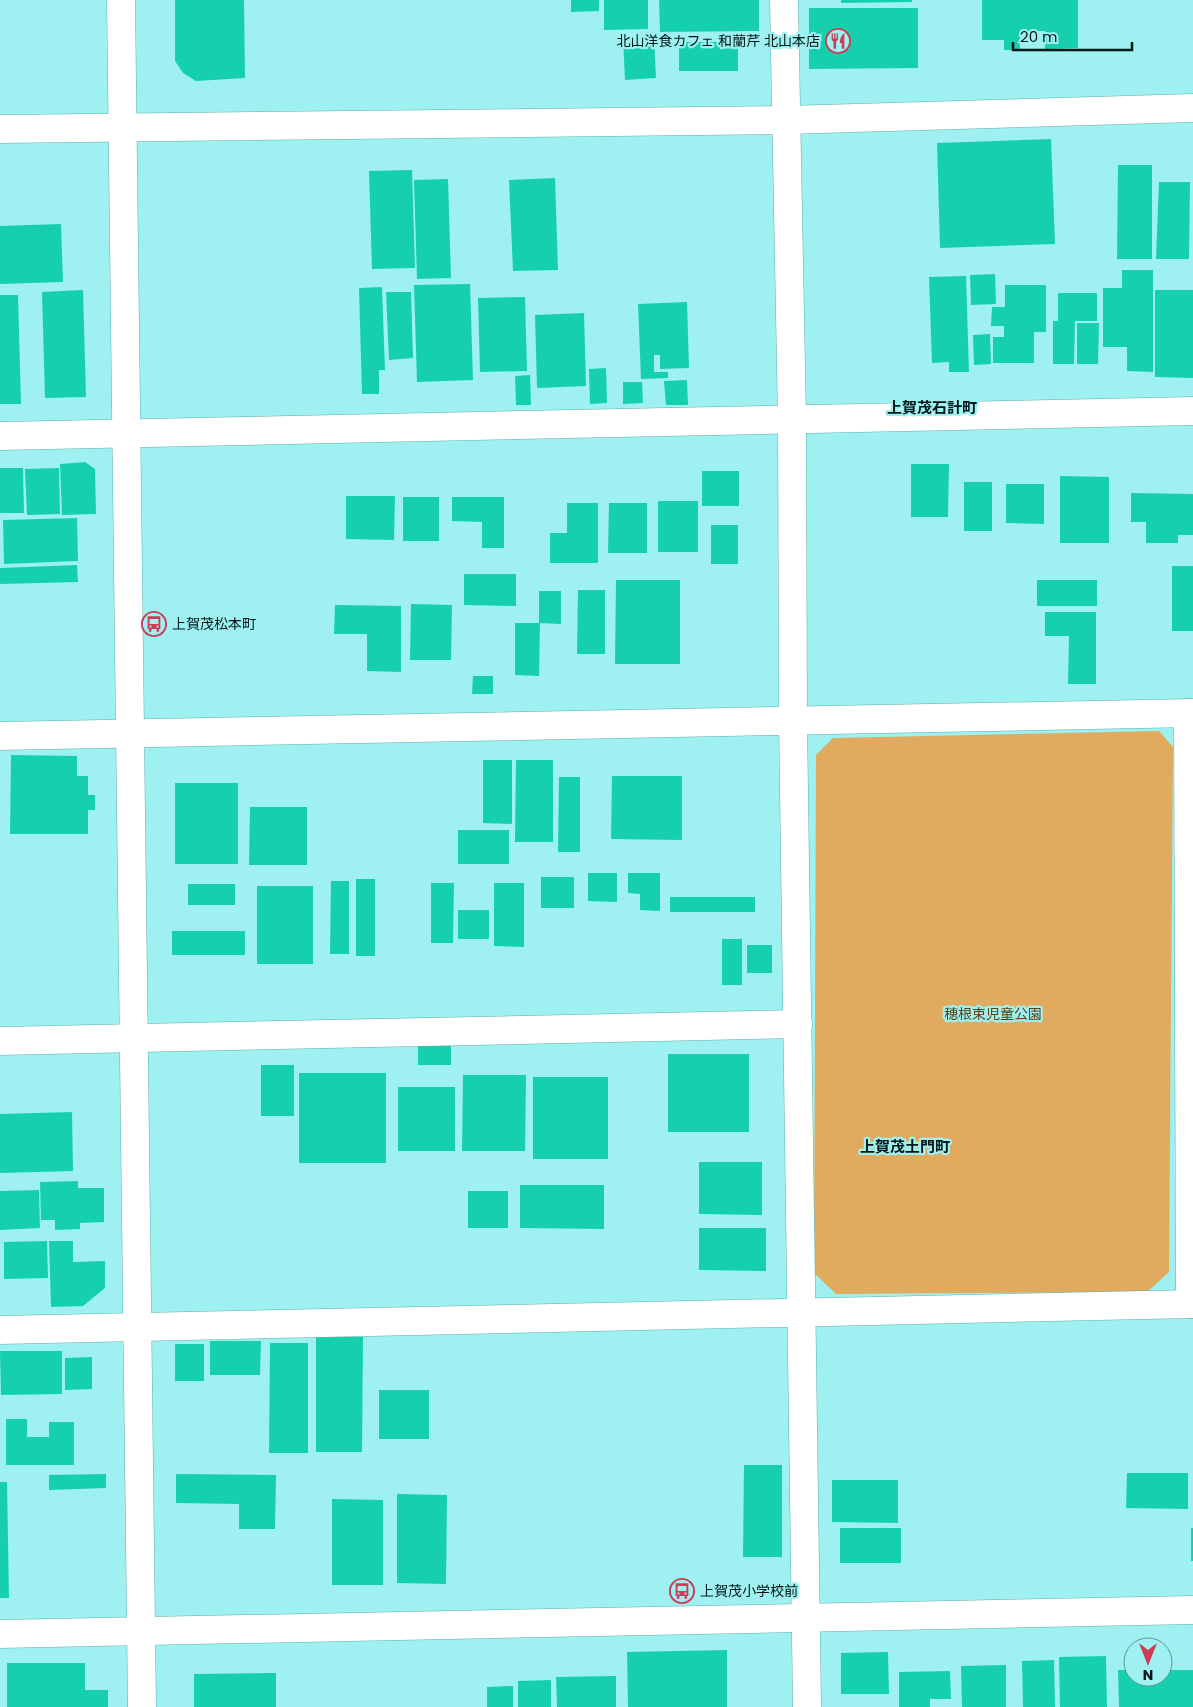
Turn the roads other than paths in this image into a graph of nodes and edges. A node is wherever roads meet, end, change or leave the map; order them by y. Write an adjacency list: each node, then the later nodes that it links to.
1 (121, 0): 5 (street)
2 (784, 0): 4 (street)
3 (1193, 108): 4 (street)
4 (786, 120): 5 (street); 8 (street)
5 (123, 128): 6 (street); 9 (street)
6 (0, 129)
7 (1193, 411): 8 (street)
8 (792, 419): 9 (street); 12 (street)
9 (127, 433): 10 (street); 13 (street)
10 (0, 436)
11 (1191, 713): 12 (street); 18 (street)
12 (794, 721): 13 (street); 15 (street)
13 (130, 733): 14 (street); 16 (street)
14 (0, 736)
15 (798, 1024): 16 (street); 19 (street)
16 (134, 1038): 17 (street); 20 (street)
17 (0, 1041)
18 (1191, 1304): 19 (street)
19 (801, 1313): 20 (street); 23 (street)
20 (138, 1327): 21 (street); 24 (street)
21 (0, 1330)
22 (1193, 1610): 23 (street)
23 (806, 1618): 24 (street); 27 (street)
24 (141, 1632): 25 (street); 26 (street)
25 (0, 1634)
26 (142, 1707)
27 (807, 1707)

